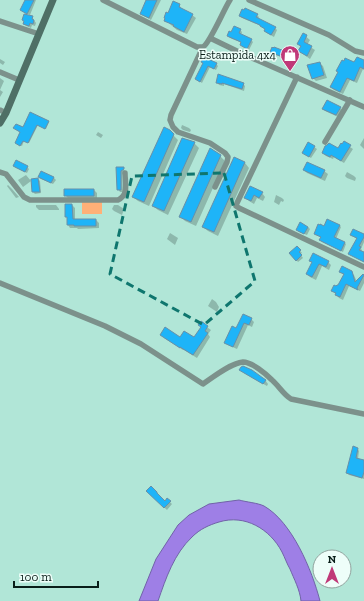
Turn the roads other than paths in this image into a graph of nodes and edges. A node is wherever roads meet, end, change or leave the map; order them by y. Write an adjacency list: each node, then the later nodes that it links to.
1 (54, 0): 6 (street)
2 (103, 0): 8 (street)
3 (230, 0): 7 (street)
4 (249, 0): 9 (street)
5 (0, 21): 6 (street)
6 (39, 34): 12 (street)
7 (210, 38): 8 (street); 11 (street)
8 (203, 47): 20 (street)
9 (364, 52)
10 (0, 72): 12 (street)
11 (297, 77): 13 (street); 21 (street)
12 (19, 80): 15 (street)
13 (350, 100): 14 (street); 17 (street)
14 (364, 107)
15 (3, 112): 16 (street)
16 (0, 123)
17 (326, 142)
18 (0, 172): 19 (street)
19 (125, 173)
20 (214, 187)
21 (364, 267)
22 (0, 283): 23 (street)
23 (364, 414)

